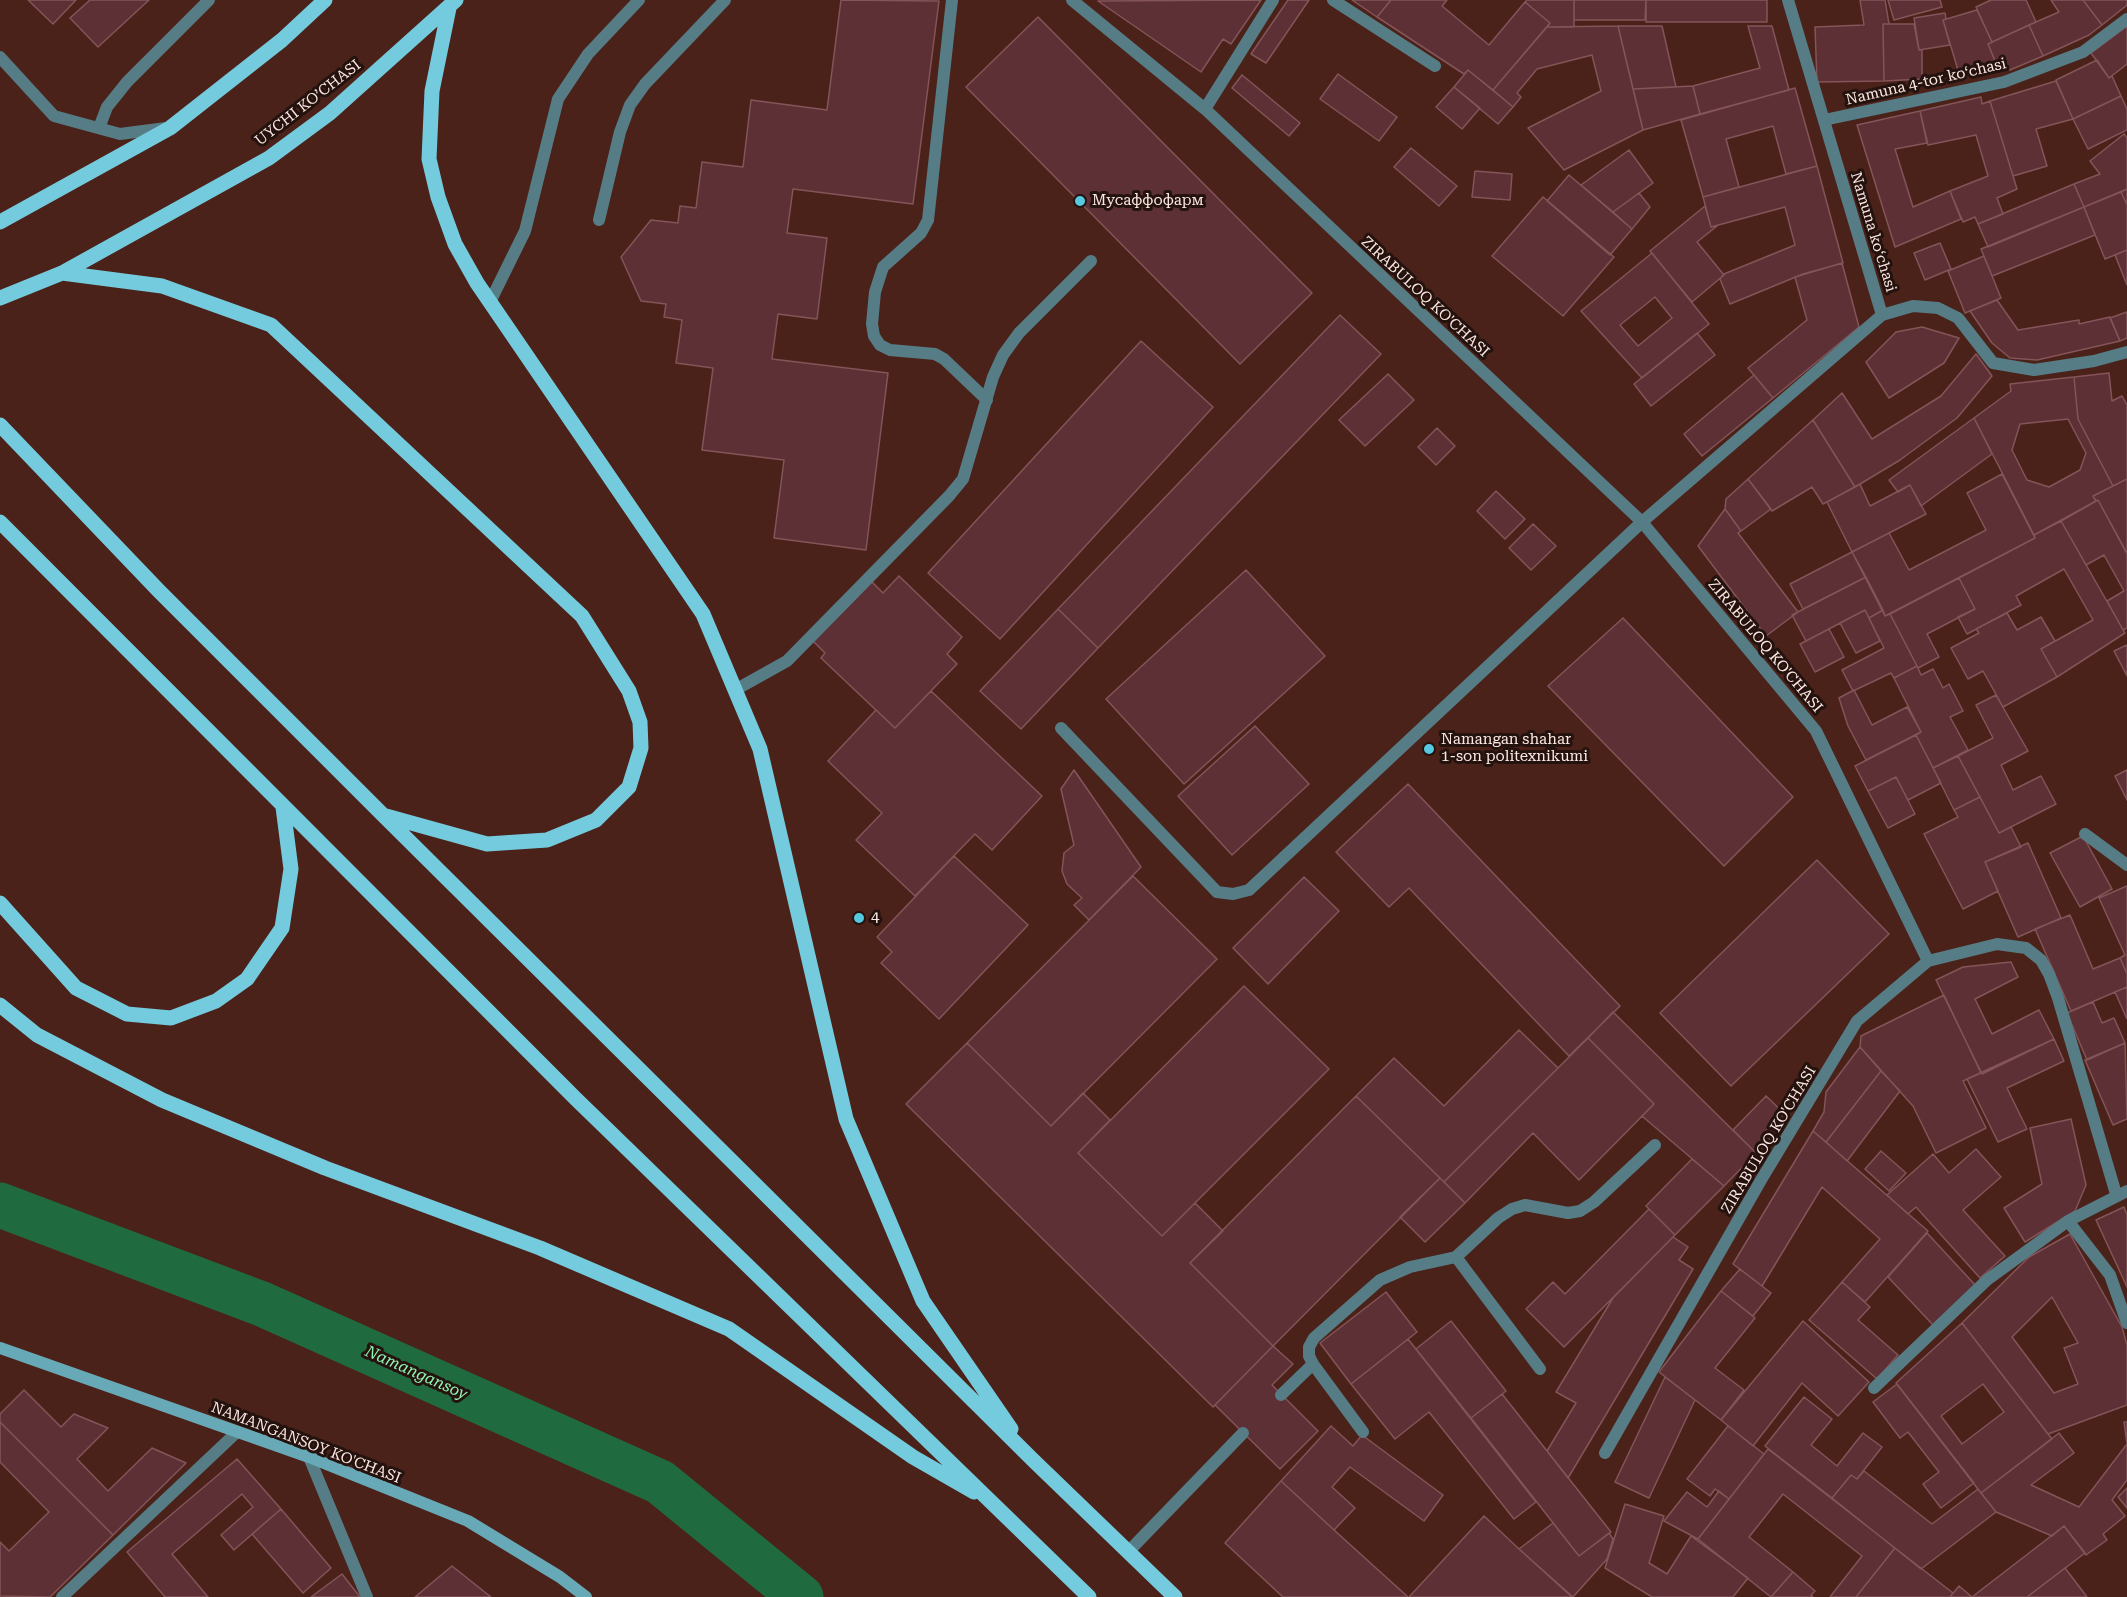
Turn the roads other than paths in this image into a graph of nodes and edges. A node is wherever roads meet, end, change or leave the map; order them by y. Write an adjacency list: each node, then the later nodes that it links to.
1 (209, 0): 16 (street)
2 (325, 0): 17 (main road)
3 (639, 0): 23 (street)
4 (725, 0): 18 (street)
5 (952, 0): 26 (street)
6 (1072, 0): 14 (street, ZIRABULOQ KO'CHASI)
7 (1273, 0): 14 (street)
8 (1333, 0): 13 (street)
9 (1788, 0): 15 (street, Namuna koʻchasi)
10 (453, 4): 21 (main road, UYCHI KO’CHASI); 23 (main road)
11 (2127, 19): 15 (street, Namuna 4-tor koʻchasi)
12 (0, 57): 16 (street)
13 (1435, 66)
14 (1205, 109): 29 (street, ZIRABULOQ KO'CHASI)
15 (1824, 120): 24 (street, Namuna koʻchasi)
16 (99, 128): 17 (street)
17 (170, 128): 19 (main road)
18 (599, 220)
19 (0, 222)
20 (1090, 261): 26 (street)
21 (62, 273): 22 (main road, UYCHI KO’CHASI); 33 (main road)
22 (0, 298)
23 (490, 302): 30 (main road)
24 (1882, 315): 25 (street, Namuna koʻchasi); 29 (street)
25 (2127, 352)
26 (987, 400): 30 (street)
27 (0, 426): 33 (main road)
28 (0, 522): 32 (main road)
29 (1642, 522): 31 (street); 37 (street, ZIRABULOQ KO'CHASI)
30 (735, 690): 54 (main road)
31 (1061, 728)
32 (283, 807): 36 (main road); 55 (main road)
33 (384, 816): 54 (main road)
34 (2085, 834): 35 (street)
35 (2127, 865)
36 (0, 903)
37 (1928, 961): 40 (street); 52 (street, ZIRABULOQ KO'CHASI)
38 (0, 1005): 55 (main road)
39 (1655, 1145): 42 (street)
40 (2121, 1193): 41 (street)
41 (2068, 1221): 43 (street); 47 (street)
42 (1456, 1257): 45 (street); 46 (street)
43 (2127, 1323)
44 (0, 1348): 49 (street, NAMANGANSOY KO'CHASI)
45 (1312, 1364): 48 (street); 50 (street)
46 (1540, 1369)
47 (1874, 1388)
48 (1281, 1395)
49 (237, 1432): 53 (street, NAMANGANSOY KO'CHASI); 57 (street)
50 (1363, 1432)
51 (1244, 1433): 56 (street)
52 (1605, 1453)
53 (309, 1457): 58 (street); 59 (street, NAMANGANSOY KO'CHASI)
54 (1034, 1461): 56 (main road)
55 (995, 1504): 60 (main road)
56 (1128, 1552): 61 (main road)
57 (62, 1597)
58 (367, 1597)
59 (586, 1597)
60 (1089, 1597)
61 (1176, 1597)

